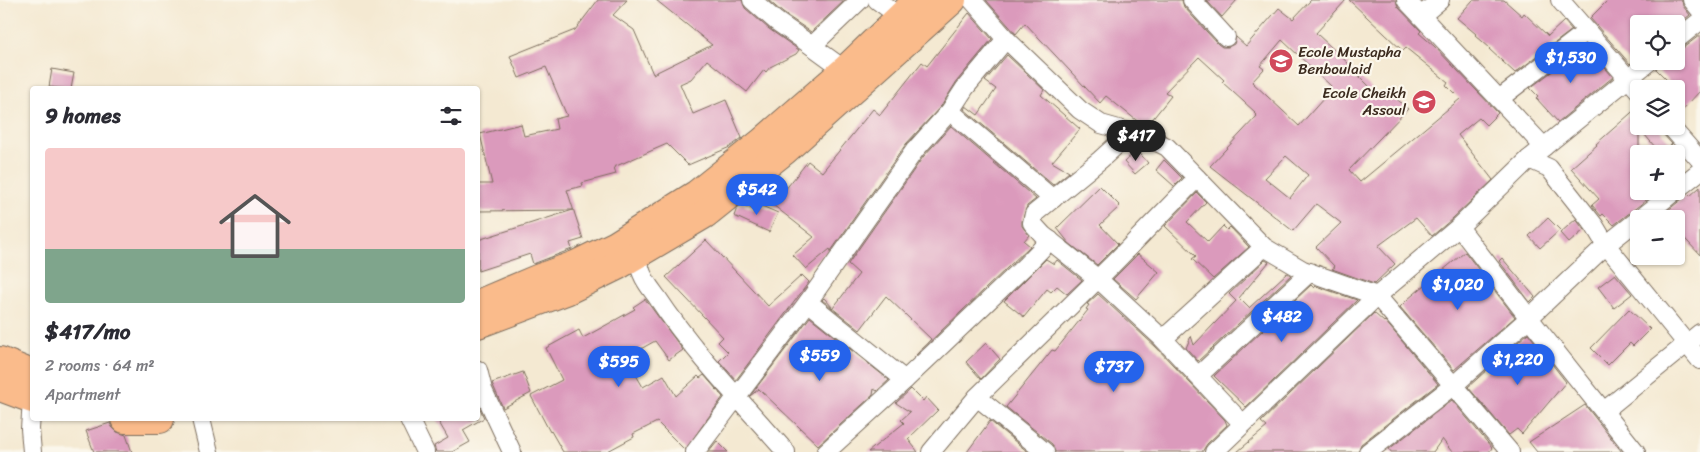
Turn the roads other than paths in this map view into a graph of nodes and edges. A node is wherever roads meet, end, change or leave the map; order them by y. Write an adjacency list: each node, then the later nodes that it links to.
1 (752, 0): 19 (street)
2 (860, 0): 19 (street)
3 (877, 0): 11 (street)
4 (952, 0): 39 (main road)
5 (972, 0): 18 (street)
6 (1192, 0): 17 (street)
7 (1406, 0): 13 (street)
8 (1440, 0): 13 (street)
9 (1560, 0): 15 (street)
10 (1692, 0): 12 (street)
11 (909, 9): 20 (main road)
12 (1700, 10)
13 (1421, 16): 23 (street)
14 (1700, 20): 16 (street)
15 (1587, 31): 21 (street); 23 (street)
16 (1685, 32)
17 (1226, 37)
18 (1006, 39): 24 (street); 25 (street)
19 (812, 46): 20 (street)
20 (845, 70): 39 (main road)
21 (1630, 80)
22 (1630, 88): 27 (street)
23 (1499, 100): 27 (street)
24 (950, 111): 33 (street); 45 (street)
25 (1131, 132): 31 (street); 33 (street)
26 (1678, 135): 29 (street)
27 (1544, 147): 28 (street)
28 (1529, 159): 37 (street); 40 (street)
29 (1700, 160)
30 (1700, 172): 32 (street)
31 (1197, 178): 41 (street); 43 (street)
32 (1685, 184)
33 (1053, 199): 38 (street)
34 (1664, 200): 35 (street)
35 (1651, 210)
36 (1630, 226): 40 (street)
37 (1459, 227): 44 (street); 47 (street)
38 (1050, 240): 43 (street); 55 (street)
39 (639, 242): 46 (main road); 48 (main road); 57 (street)
40 (1606, 245): 47 (street); 49 (street)
41 (1264, 247): 42 (street); 50 (street)
42 (1310, 272): 44 (street); 53 (street)
43 (1098, 279): 50 (street); 58 (street)
44 (1378, 296): 56 (street); 64 (street)
45 (808, 302): 55 (street); 57 (street)
46 (480, 303)
47 (1529, 318): 56 (street); 60 (street)
48 (480, 323)
49 (1693, 338): 51 (street); 60 (street)
50 (1163, 339): 53 (street)
51 (1700, 360)
52 (9, 375): 59 (main road)
53 (1198, 376): 64 (street)
54 (480, 378): 69 (street)
55 (905, 380): 72 (street)
56 (1454, 386): 65 (street); 76 (street)
57 (737, 396): 70 (street); 71 (street)
58 (977, 397): 73 (street); 74 (street)
59 (30, 398)
60 (1604, 410): 77 (street)
61 (30, 421): 66 (street)
62 (201, 421): 67 (street)
63 (411, 421): 68 (street)
64 (1244, 424): 75 (street)
65 (1372, 451)
66 (32, 452)
67 (209, 452)
68 (425, 452)
69 (512, 452)
70 (695, 452)
71 (786, 452)
72 (826, 452)
73 (931, 452)
74 (1045, 452)
75 (1214, 452)
76 (1510, 452)
77 (1636, 452)

